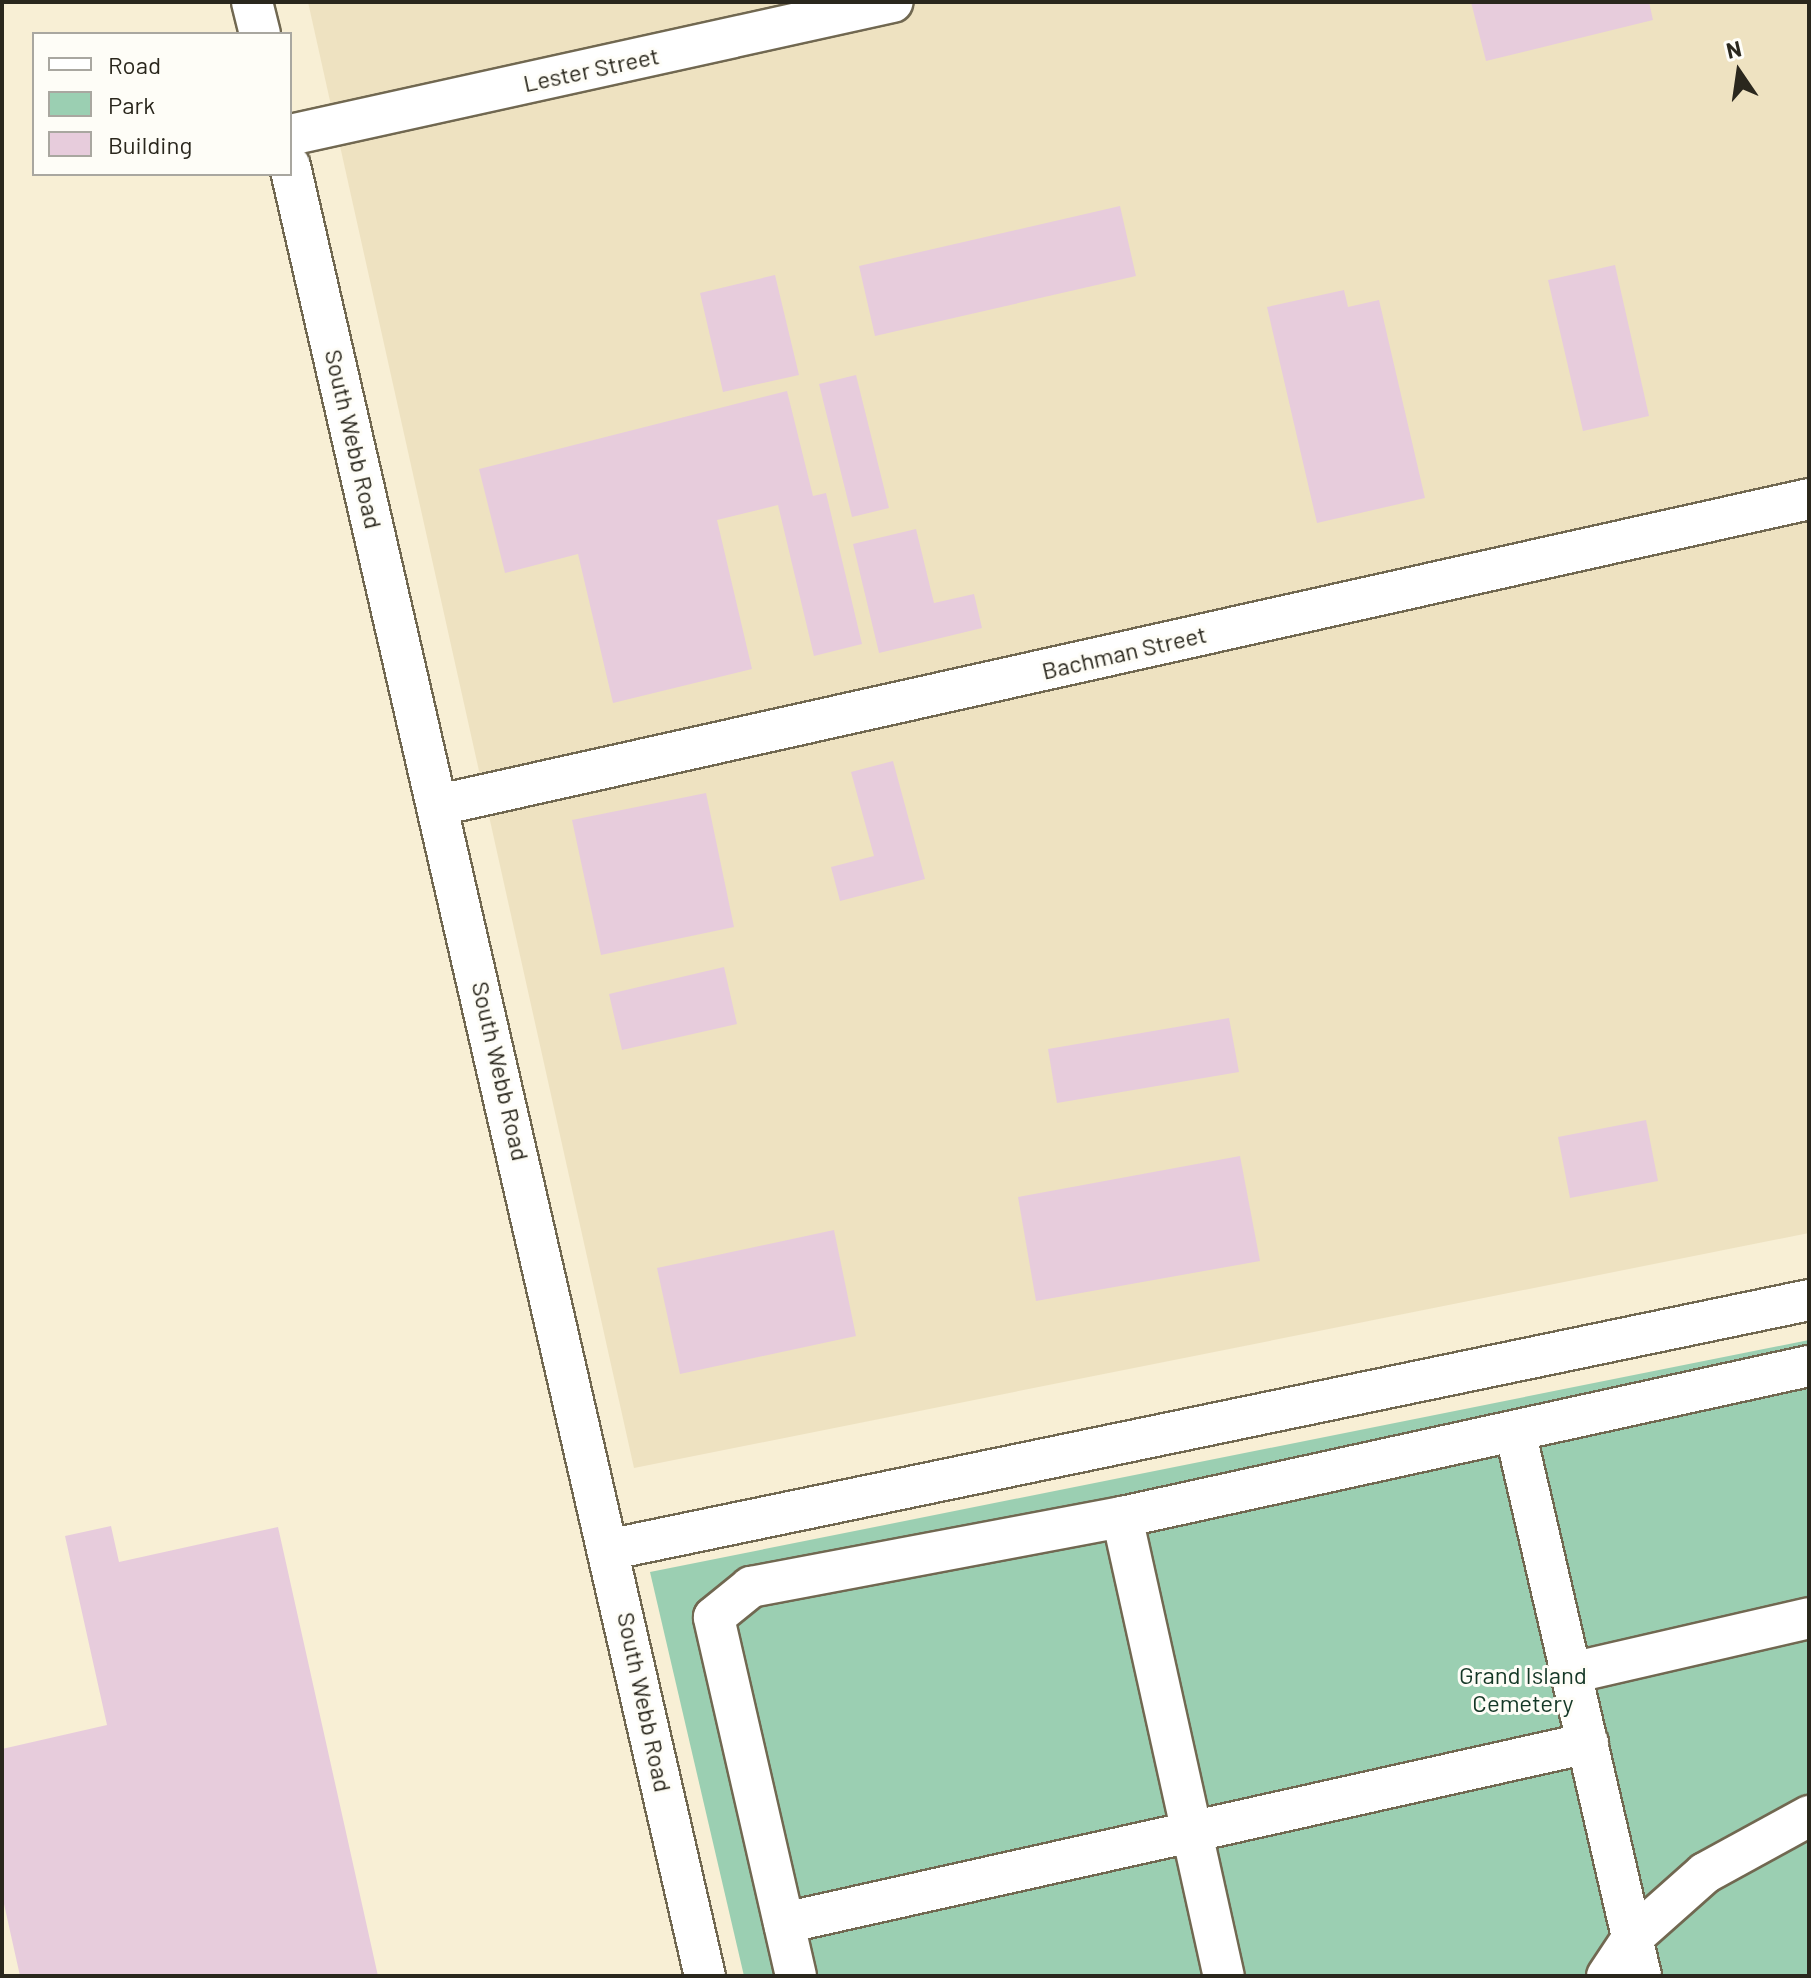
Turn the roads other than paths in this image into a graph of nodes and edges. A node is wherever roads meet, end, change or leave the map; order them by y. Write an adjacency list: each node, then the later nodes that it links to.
1 (252, 2): 3 (street)
2 (893, 2): 4 (street, Lester Street)
3 (260, 32)
4 (292, 135)
5 (292, 175): 7 (street, South Webb Road)
6 (1809, 499): 7 (street, Bachman Street)
7 (439, 805): 12 (street, South Webb Road)
8 (1809, 1300): 12 (street)
9 (1809, 1366): 10 (street)
10 (1515, 1431): 11 (street); 14 (street)
11 (1122, 1517): 17 (street); 18 (street)
12 (612, 1549): 20 (street, South Webb Road)
13 (1809, 1618): 14 (street)
14 (1571, 1673): 15 (street)
15 (1588, 1743): 17 (street); 19 (street)
16 (1809, 1816): 19 (street)
17 (1192, 1832): 18 (street); 22 (street)
18 (784, 1923): 21 (street)
19 (1633, 1937): 23 (street); 24 (street)
20 (705, 1976)
21 (796, 1976)
22 (1224, 1976)
23 (1607, 1976)
24 (1641, 1976)

